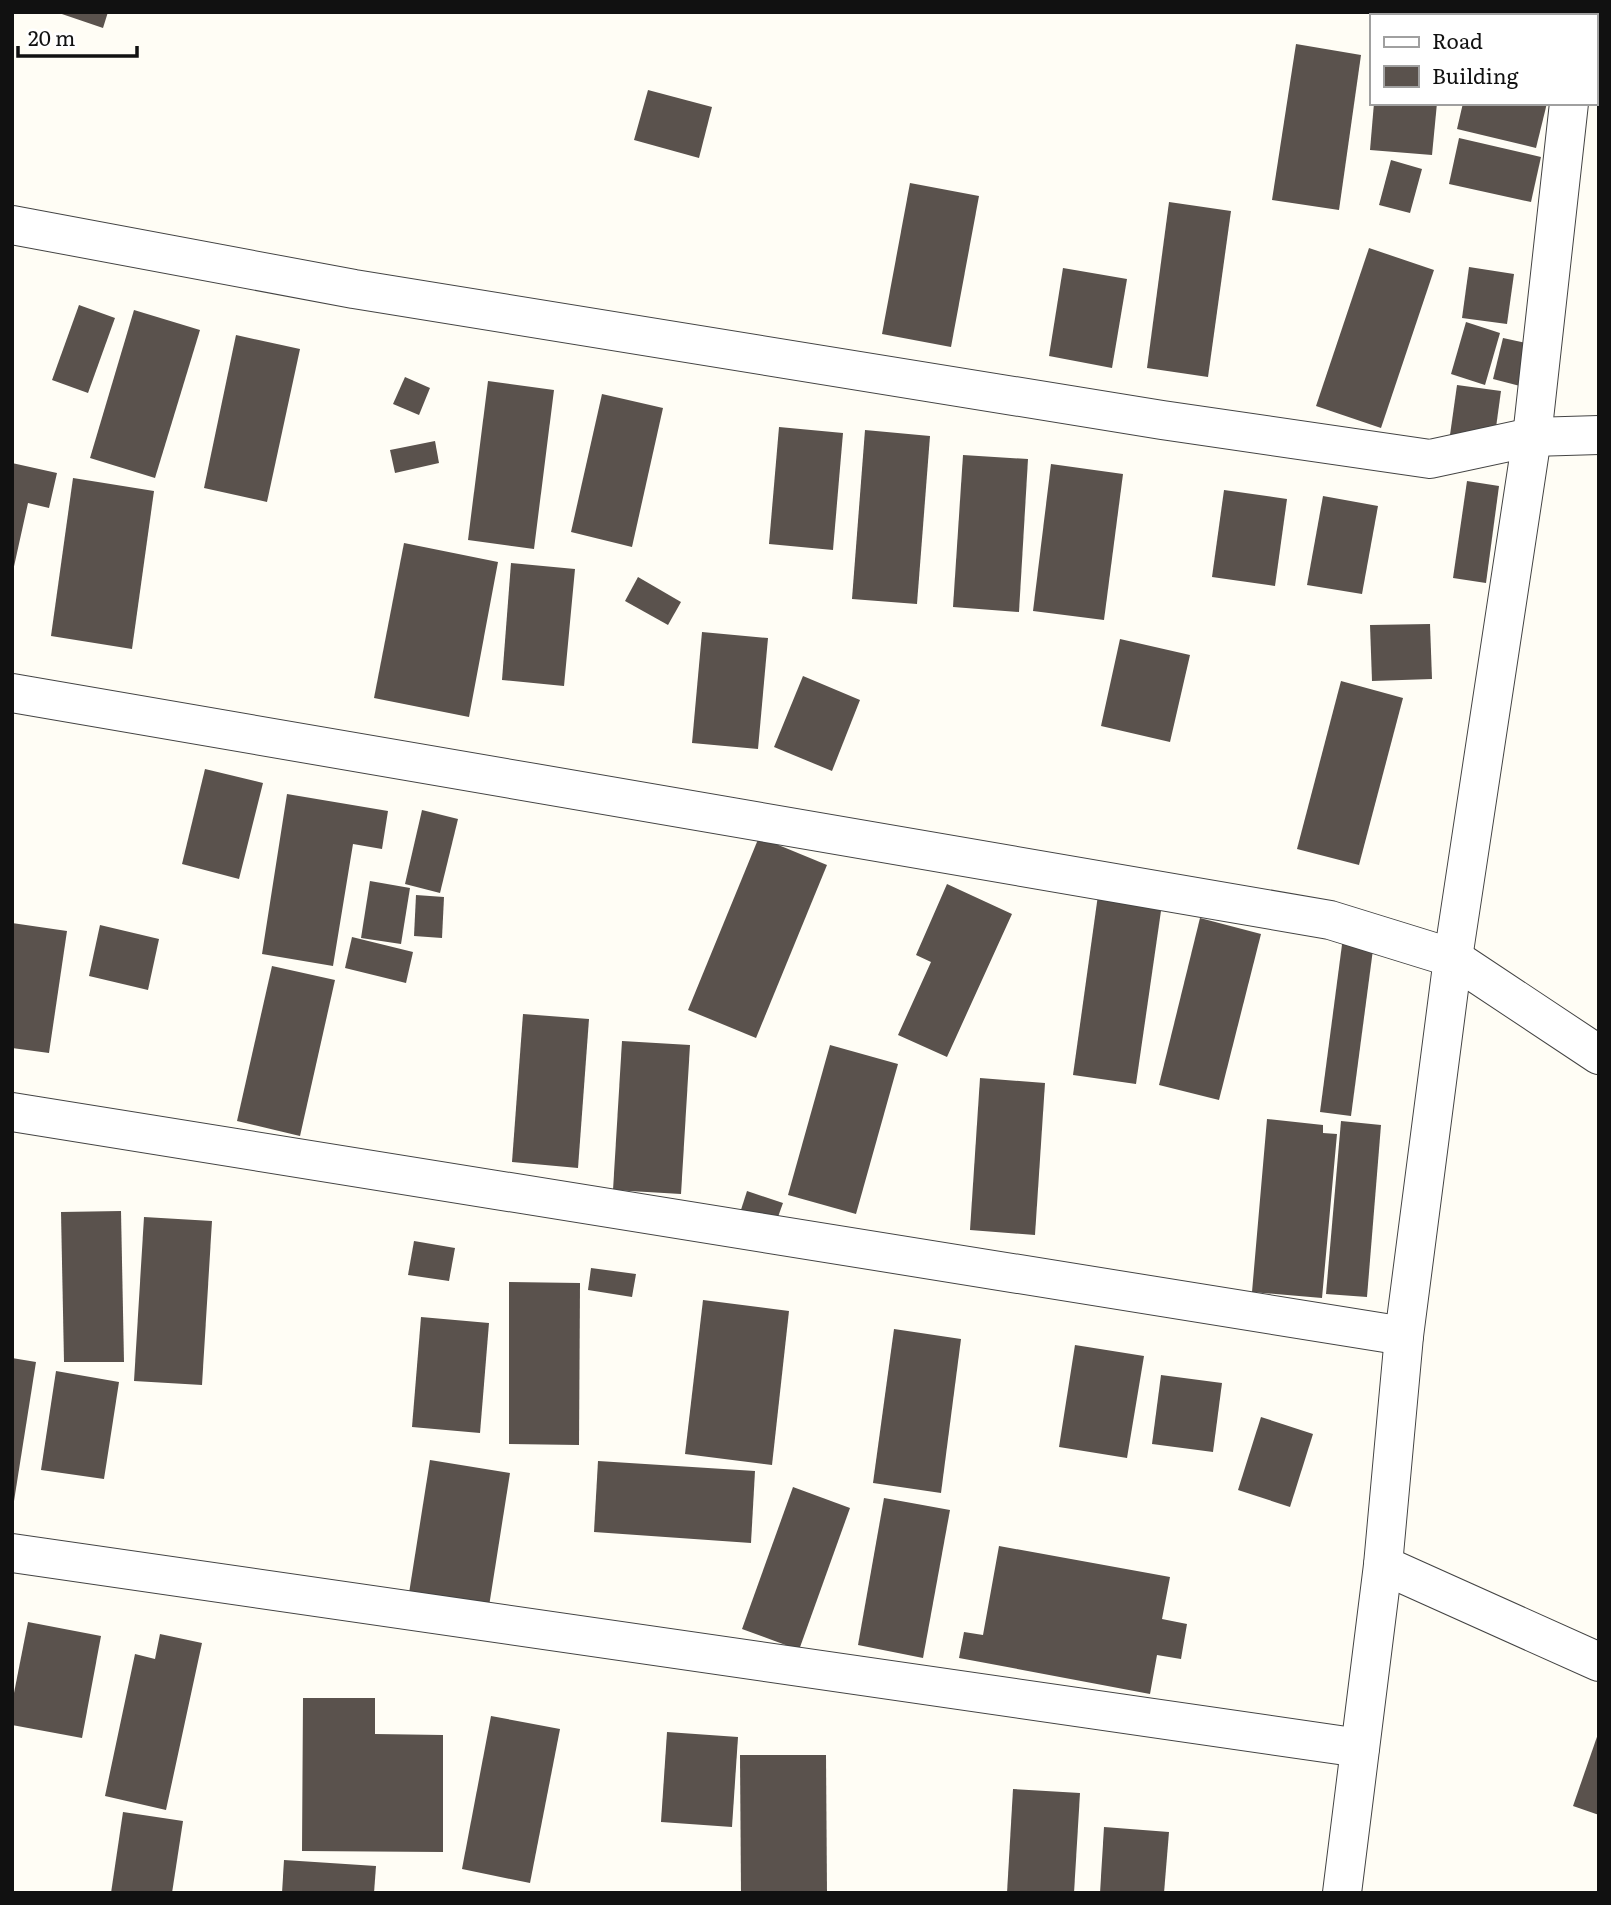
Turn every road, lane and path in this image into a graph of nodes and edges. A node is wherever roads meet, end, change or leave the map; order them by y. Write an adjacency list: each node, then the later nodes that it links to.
1 (1569, 105): 4 (street)
2 (12, 225): 4 (street)
3 (1599, 435): 4 (street)
4 (1532, 437): 6 (street)
5 (12, 693): 6 (street)
6 (1453, 958): 7 (street); 9 (street)
7 (1599, 1055)
8 (12, 1112): 9 (street)
9 (1404, 1336): 11 (street)
10 (12, 1553): 13 (street)
11 (1383, 1565): 12 (street); 13 (street)
12 (1599, 1662)
13 (1360, 1748): 14 (street)
14 (1342, 1893)

